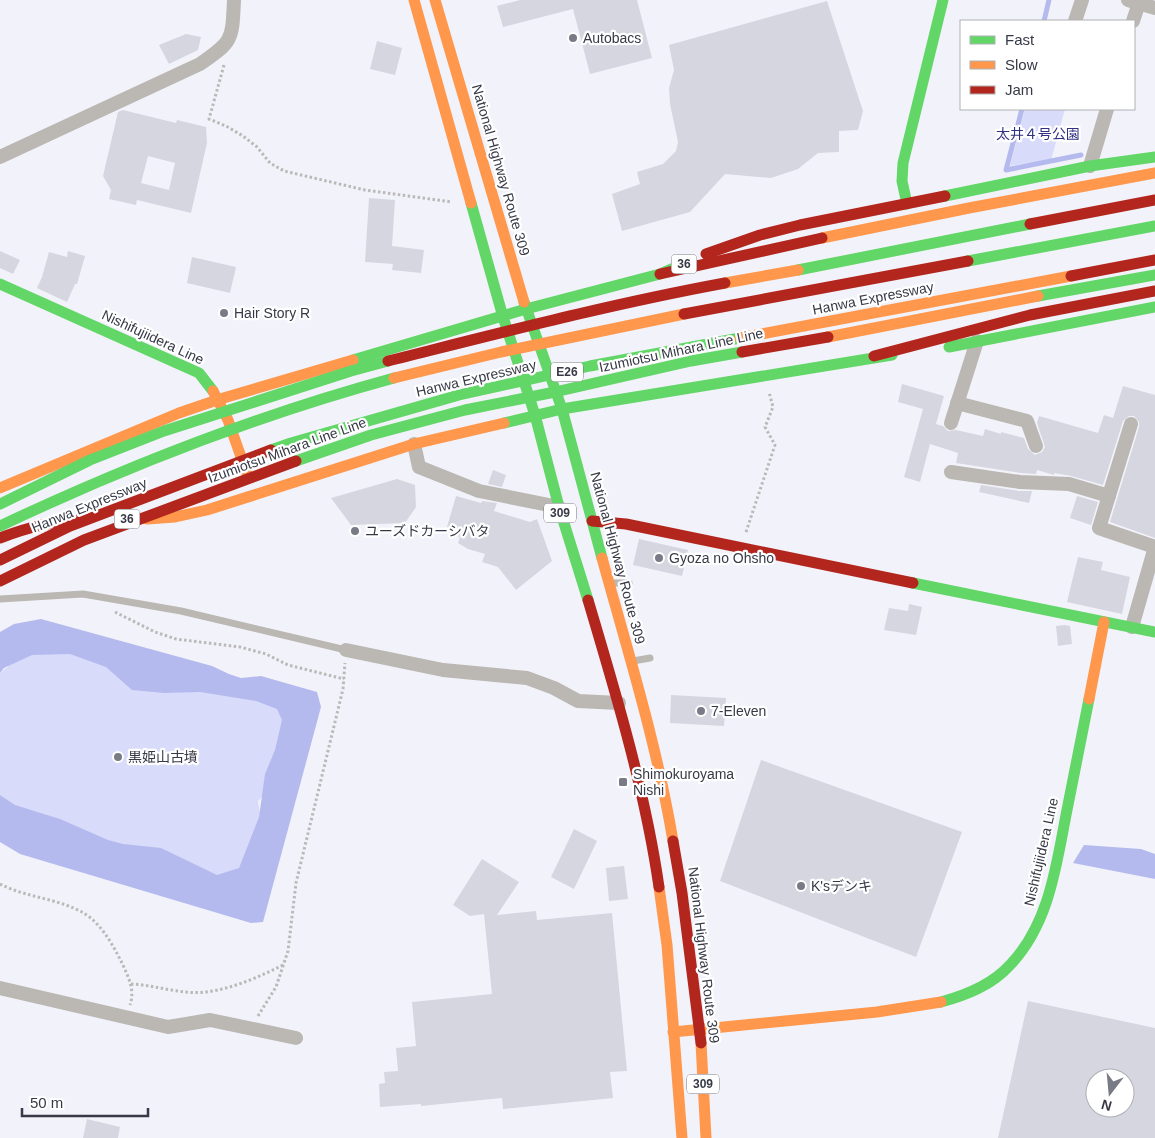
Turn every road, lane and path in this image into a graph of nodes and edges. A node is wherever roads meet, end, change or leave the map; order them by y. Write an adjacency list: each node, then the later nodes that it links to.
1 (234, 0): 10 (street)
2 (414, 0): 18 (main road, 309)
3 (435, 0): 28 (main road, National Highway Route 309 / 309)
4 (944, 0): 17 (main road)
5 (1082, 0): 8 (street)
6 (1136, 1): 7 (street); 9 (street)
7 (1155, 8)
8 (1075, 20)
9 (1133, 20)
10 (227, 44): 12 (street); 18 (path)
11 (1107, 110): 14 (street)
12 (0, 157)
13 (1155, 157): 14 (main road, 36)
14 (1090, 166): 17 (main road, 36)
15 (1155, 174): 22 (main road)
16 (1155, 200): 26 (main road, 36, bridge)
17 (907, 204): 22 (main road, 36)
18 (472, 205): 29 (main road, 309)
19 (1155, 226): 48 (main road, Hanwa Expressway, bridge)
20 (1155, 260): 52 (main road, Hanwa Expressway / E26, bridge)
21 (767, 264): 26 (main road, bridge)
22 (660, 274): 28 (main road, 36)
23 (1155, 275): 53 (main road, Izumiotsu Mihara Line Line / 36, bridge)
24 (0, 284): 33 (main road, Nishifujiidera Line)
25 (1155, 291): 31 (main road)
26 (666, 294): 45 (main road, 36, bridge)
27 (1155, 307): 30 (main road, 36)
28 (526, 309): 29 (main road, 36); 35 (main road, National Highway Route 309 / 309)
29 (503, 316): 33 (main road, 36); 36 (main road, 309)
30 (977, 341): 31 (main road, 36); 34 (street)
31 (874, 356): 32 (main road, 36)
32 (764, 375): 35 (main road, 36); 51 (path)
33 (220, 399): 42 (main road, 36); 43 (main road, Nishifujiidera Line)
34 (957, 403): 37 (street); 40 (street)
35 (562, 409): 36 (main road, 36); 47 (main road, National Highway Route 309 / 309)
36 (535, 416): 39 (main road, 36); 46 (main road, 309)
37 (952, 422)
38 (1131, 424): 44 (street)
39 (414, 444): 43 (main road, 36); 46 (street)
40 (1036, 446)
41 (951, 472): 44 (street)
42 (0, 488)
43 (254, 494): 49 (main road, 36)
44 (1109, 496): 50 (street)
45 (0, 504)
46 (558, 507): 65 (main road, 309)
47 (592, 521): 51 (main road); 54 (main road, National Highway Route 309 / 309)
48 (0, 526)
49 (0, 538)
50 (1155, 547): 59 (street)
51 (735, 548): 58 (main road)
52 (0, 560)
53 (0, 581)
54 (608, 583): 55 (lane); 63 (main road, National Highway Route 309 / 309)
55 (629, 583)
56 (105, 598): 57 (lane); 61 (lane); 64 (path)
57 (0, 599)
58 (1104, 622): 59 (main road); 72 (main road, Nishifujiidera Line)
59 (1132, 628): 60 (main road)
60 (1155, 632)
61 (346, 650): 64 (path); 65 (street)
62 (650, 658): 63 (lane)
63 (630, 662): 72 (main road, National Highway Route 309 / 309)
64 (344, 679): 67 (path)
65 (619, 702): 73 (main road, 309)
66 (0, 884): 68 (path)
67 (283, 965): 68 (path); 71 (path)
68 (131, 984): 70 (path)
69 (0, 988): 70 (street)
70 (126, 1017): 71 (street)
71 (249, 1028): 74 (street)
72 (700, 1030): 73 (main road, Nishifujiidera Line); 76 (main road, National Highway Route 309 / 309)
73 (673, 1032): 75 (main road, 309)
74 (296, 1038)
75 (682, 1138)
76 (706, 1138)

